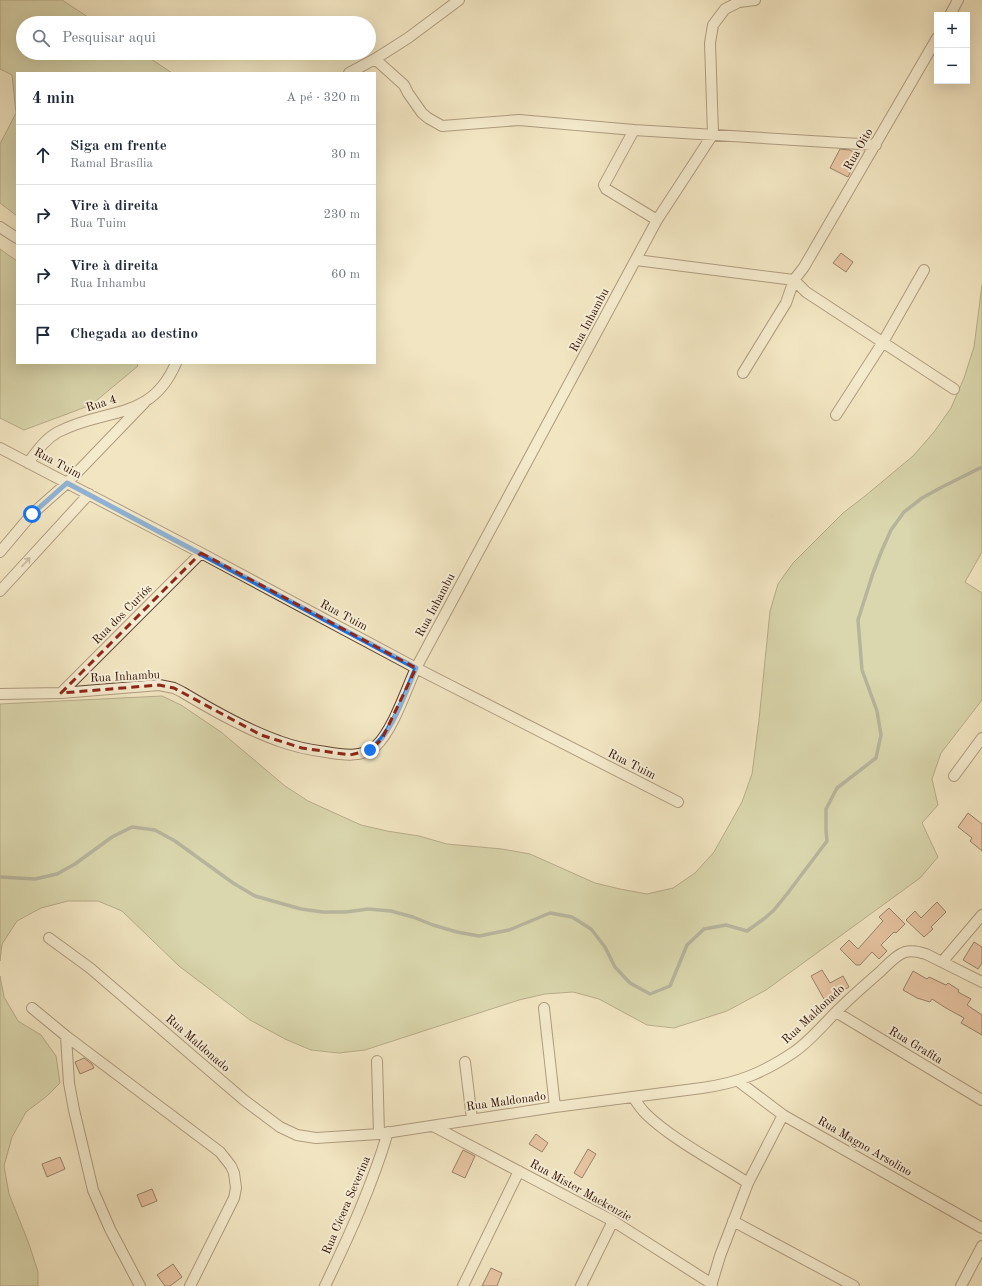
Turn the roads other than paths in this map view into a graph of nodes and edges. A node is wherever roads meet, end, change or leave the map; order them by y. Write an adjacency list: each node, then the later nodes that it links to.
1 (459, 0): 6 (street)
2 (754, 0): 11 (street)
3 (958, 0): 4 (street)
4 (952, 12)
5 (934, 43): 12 (street, Rua Oito)
6 (376, 58)
7 (373, 60): 9 (street)
8 (376, 60): 10 (street)
9 (351, 72)
10 (634, 130): 11 (street); 13 (street)
11 (713, 134): 12 (street); 13 (street, Rua Inhambu)
12 (876, 145): 18 (street, Rua Oito)
13 (657, 220): 16 (street, Rua Inhambu)
14 (0, 227): 15 (street)
15 (16, 237)
16 (636, 260): 18 (street); 32 (street, Rua Inhambu)
17 (924, 270): 19 (street)
18 (796, 276): 19 (street); 21 (street, Rua Oito)
19 (883, 342): 22 (street); 24 (street)
20 (176, 364): 23 (street, Rua 4)
21 (743, 373)
22 (954, 389)
23 (145, 402): 26 (street, Rua 4); 27 (street)
24 (836, 415)
25 (0, 448): 26 (street, Rua Tuim)
26 (28, 462): 27 (street, Rua Tuim)
27 (67, 483): 28 (street, Rua Tuim); 29 (street)
28 (89, 494): 30 (street, Rua Tuim); 31 (street, one-way to 28)
29 (0, 552)
30 (201, 553): 32 (street, Rua Tuim); 33 (street, Rua dos Curiós)
31 (0, 591)
32 (416, 668): 33 (street, Rua Inhambu); 37 (street, Rua Tuim)
33 (61, 693): 34 (street, Rua Inhambu)
34 (0, 694)
35 (982, 738): 36 (street)
36 (954, 776)
37 (678, 802)
38 (982, 915): 40 (street)
39 (49, 938): 55 (street, Rua Maldonado)
40 (942, 962): 41 (street, Rua Maldonado); 44 (street, Rua Maldonado)
41 (982, 982)
42 (32, 1008): 45 (street)
43 (544, 1008): 51 (street)
44 (836, 1012): 48 (street, Rua Maldonado); 50 (street, Rua Grafita)
45 (66, 1036): 64 (street); 65 (street)
46 (377, 1061): 55 (street, Rua Cícera Severina)
47 (465, 1062): 53 (street)
48 (738, 1081): 49 (street, Rua Maldonado); 52 (street, Rua Magno Arsolino)
49 (633, 1097): 51 (street, Rua Maldonado); 57 (street)
50 (982, 1100)
51 (555, 1107): 53 (street, Rua Maldonado)
52 (783, 1114): 57 (street); 60 (street, Rua Magno Arsolino)
53 (472, 1119): 54 (street, Rua Maldonado)
54 (433, 1126): 55 (street, Rua Maldonado); 56 (street, Rua Mister Mackenzie)
55 (384, 1133): 66 (street, Rua Cícera Severina)
56 (519, 1171): 58 (street, Rua Mister Mackenzie); 67 (street)
57 (748, 1183): 59 (street)
58 (613, 1221): 62 (street, Rua Mister Mackenzie); 68 (street)
59 (733, 1221): 62 (street); 63 (street)
60 (982, 1228)
61 (982, 1246): 69 (street)
62 (712, 1285)
63 (850, 1285)
64 (140, 1286)
65 (190, 1286)
66 (325, 1286)
67 (463, 1286)
68 (581, 1286)
69 (961, 1286)

